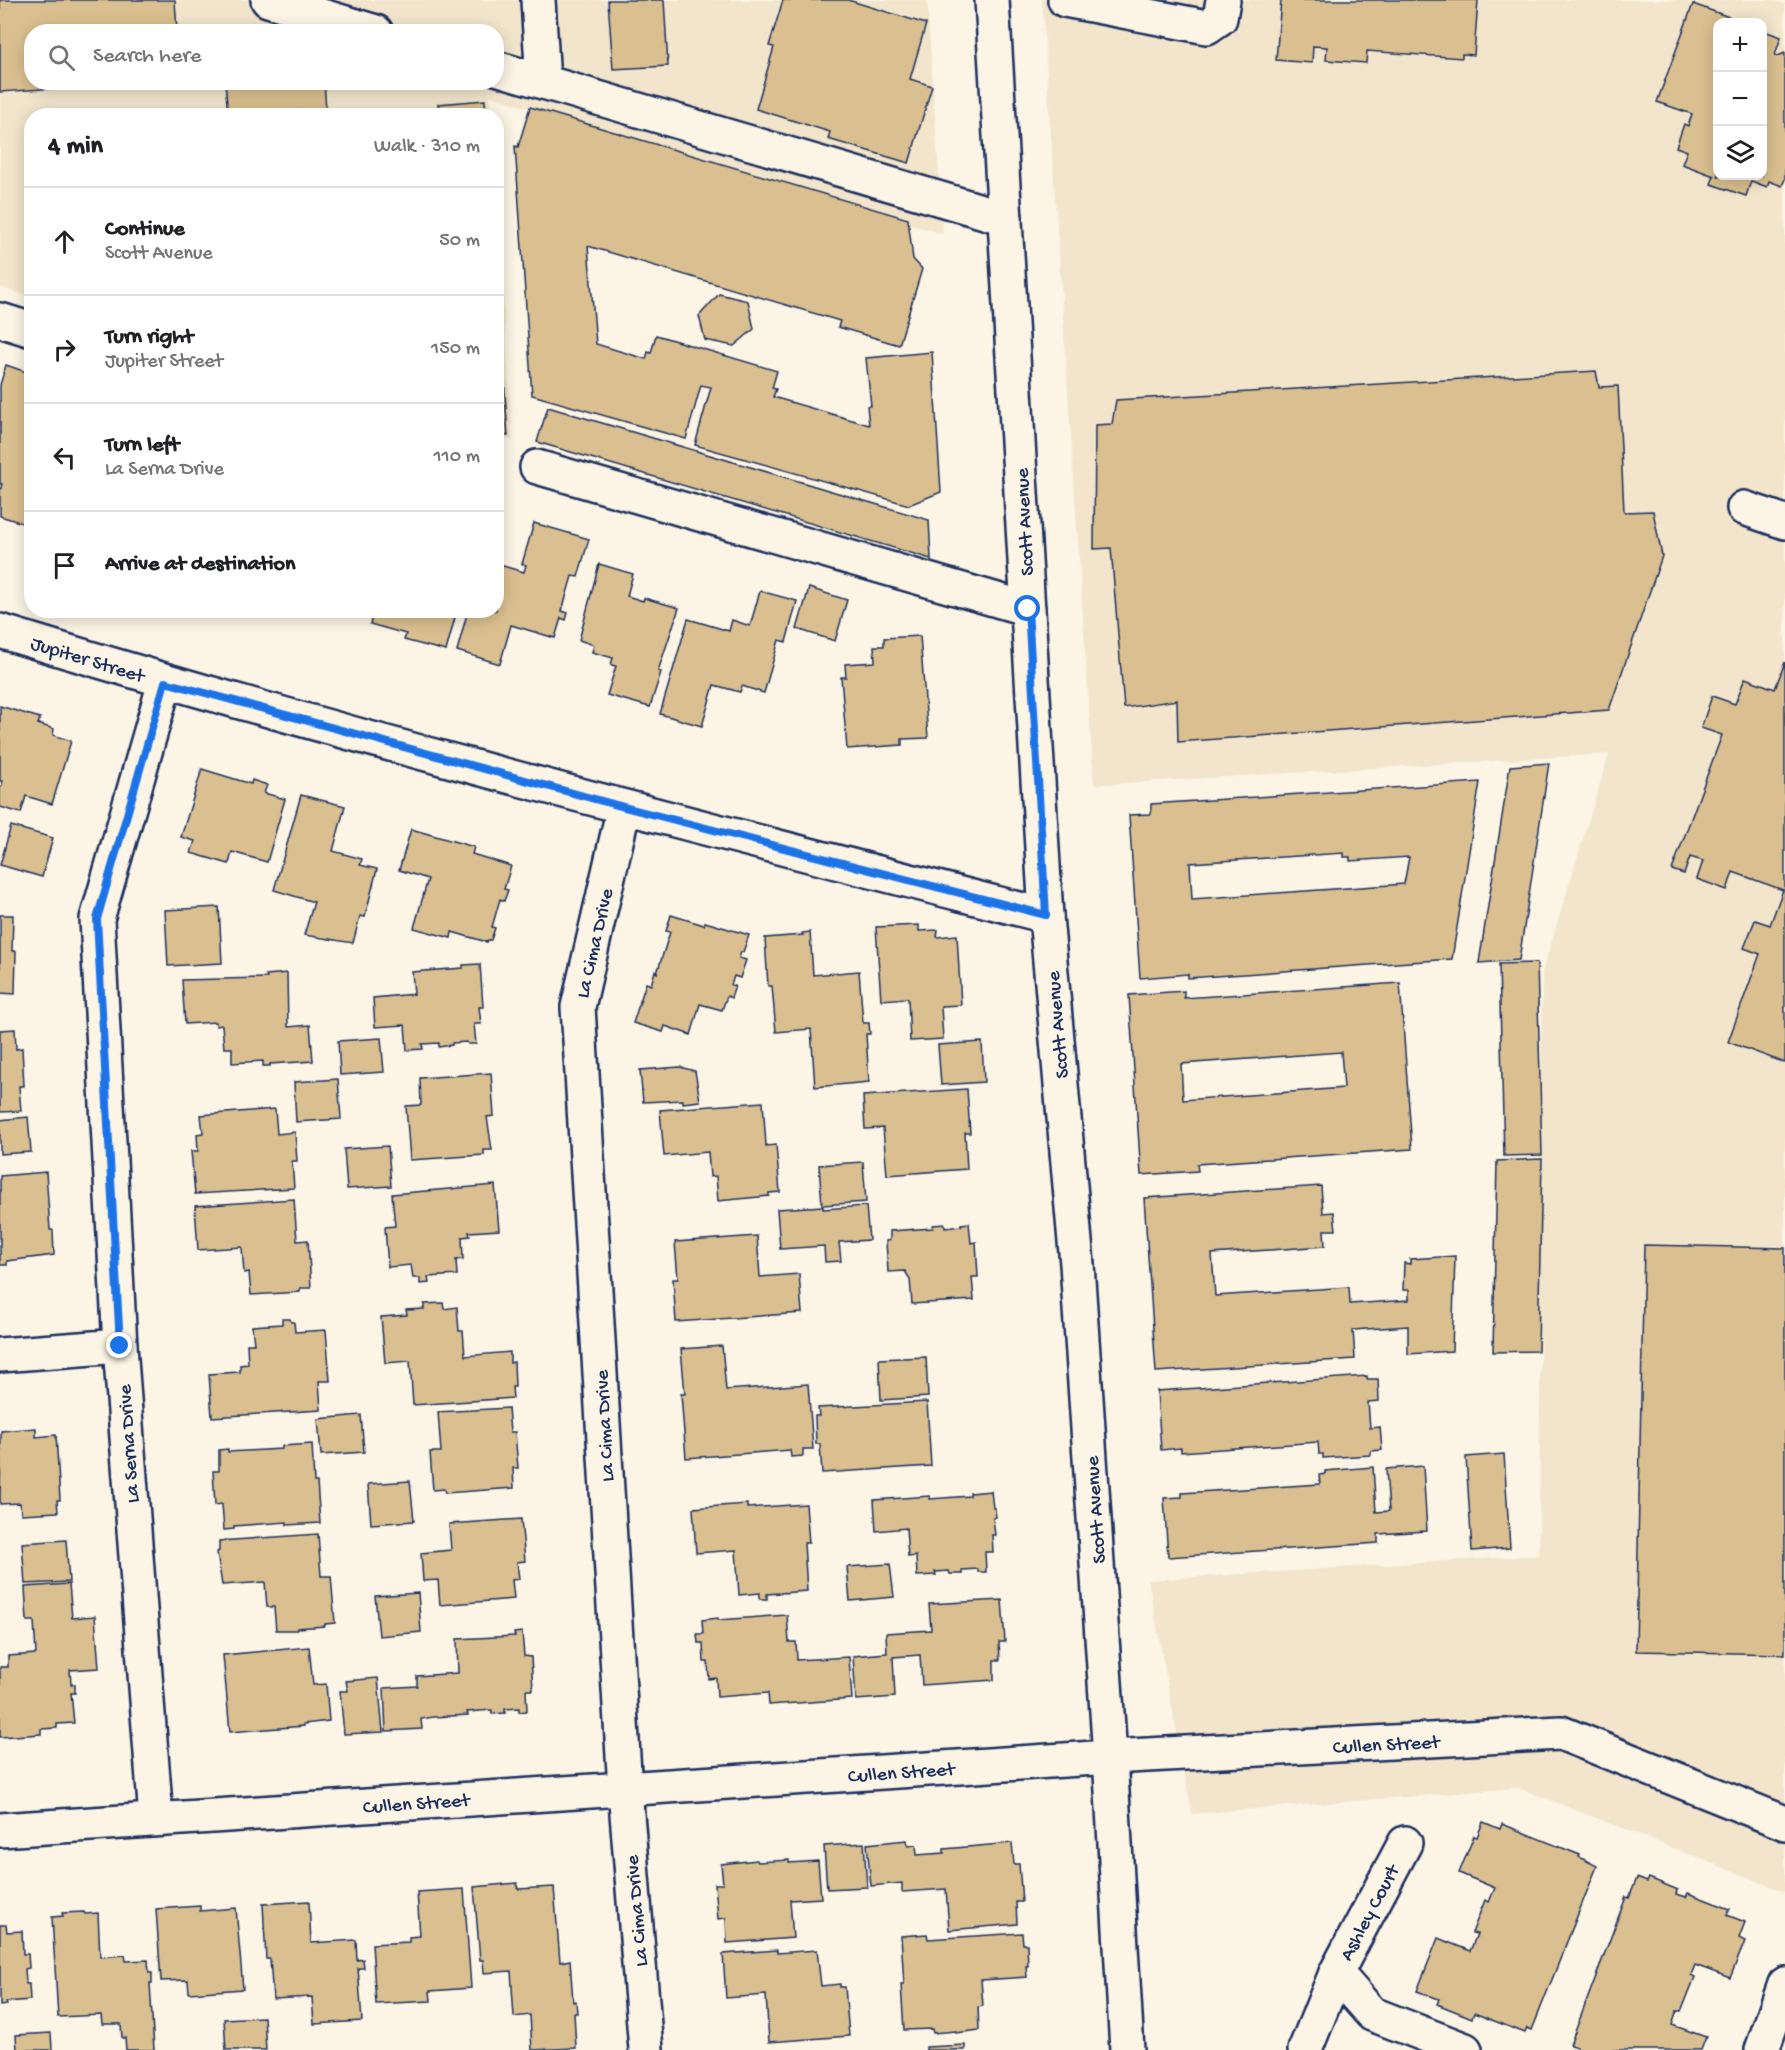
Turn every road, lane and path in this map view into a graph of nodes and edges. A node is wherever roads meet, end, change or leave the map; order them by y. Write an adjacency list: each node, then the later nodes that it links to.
1 (268, 0): 6 (street)
2 (538, 0): 9 (street)
3 (992, 0): 10 (street, Scott Avenue)
4 (1065, 0): 5 (street)
5 (1223, 0)
6 (325, 8): 7 (street)
7 (359, 24)
8 (504, 70): 9 (street)
9 (543, 82): 10 (street)
10 (1005, 218): 16 (street, Scott Avenue)
11 (0, 320): 12 (street)
12 (24, 328)
13 (537, 467): 16 (street)
14 (1744, 508): 15 (street)
15 (1785, 522)
16 (1028, 609): 20 (street, Scott Avenue)
17 (0, 631): 18 (street, Jupiter Street)
18 (165, 682): 19 (street, Jupiter Street); 21 (street, La Serna Drive)
19 (624, 807): 20 (street, Jupiter Street); 24 (street, La Cima Drive)
20 (1046, 915): 23 (street, Scott Avenue)
21 (120, 1346): 22 (street); 25 (street, La Serna Drive)
22 (0, 1355)
23 (1110, 1757): 24 (street, Cullen Street); 26 (street, Cullen Street); 32 (street, Scott Avenue)
24 (625, 1789): 25 (street, Cullen Street); 31 (street, La Cima Drive)
25 (156, 1820): 27 (street, Cullen Street)
26 (1785, 1823)
27 (0, 1830)
28 (1405, 1843): 29 (street, Ashley Court)
29 (1336, 1973): 33 (street); 34 (street, Ashley Court)
30 (1785, 1984): 35 (street)
31 (646, 2050)
32 (1127, 2050)
33 (1305, 2050)
34 (1465, 2050)
35 (1762, 2050)

